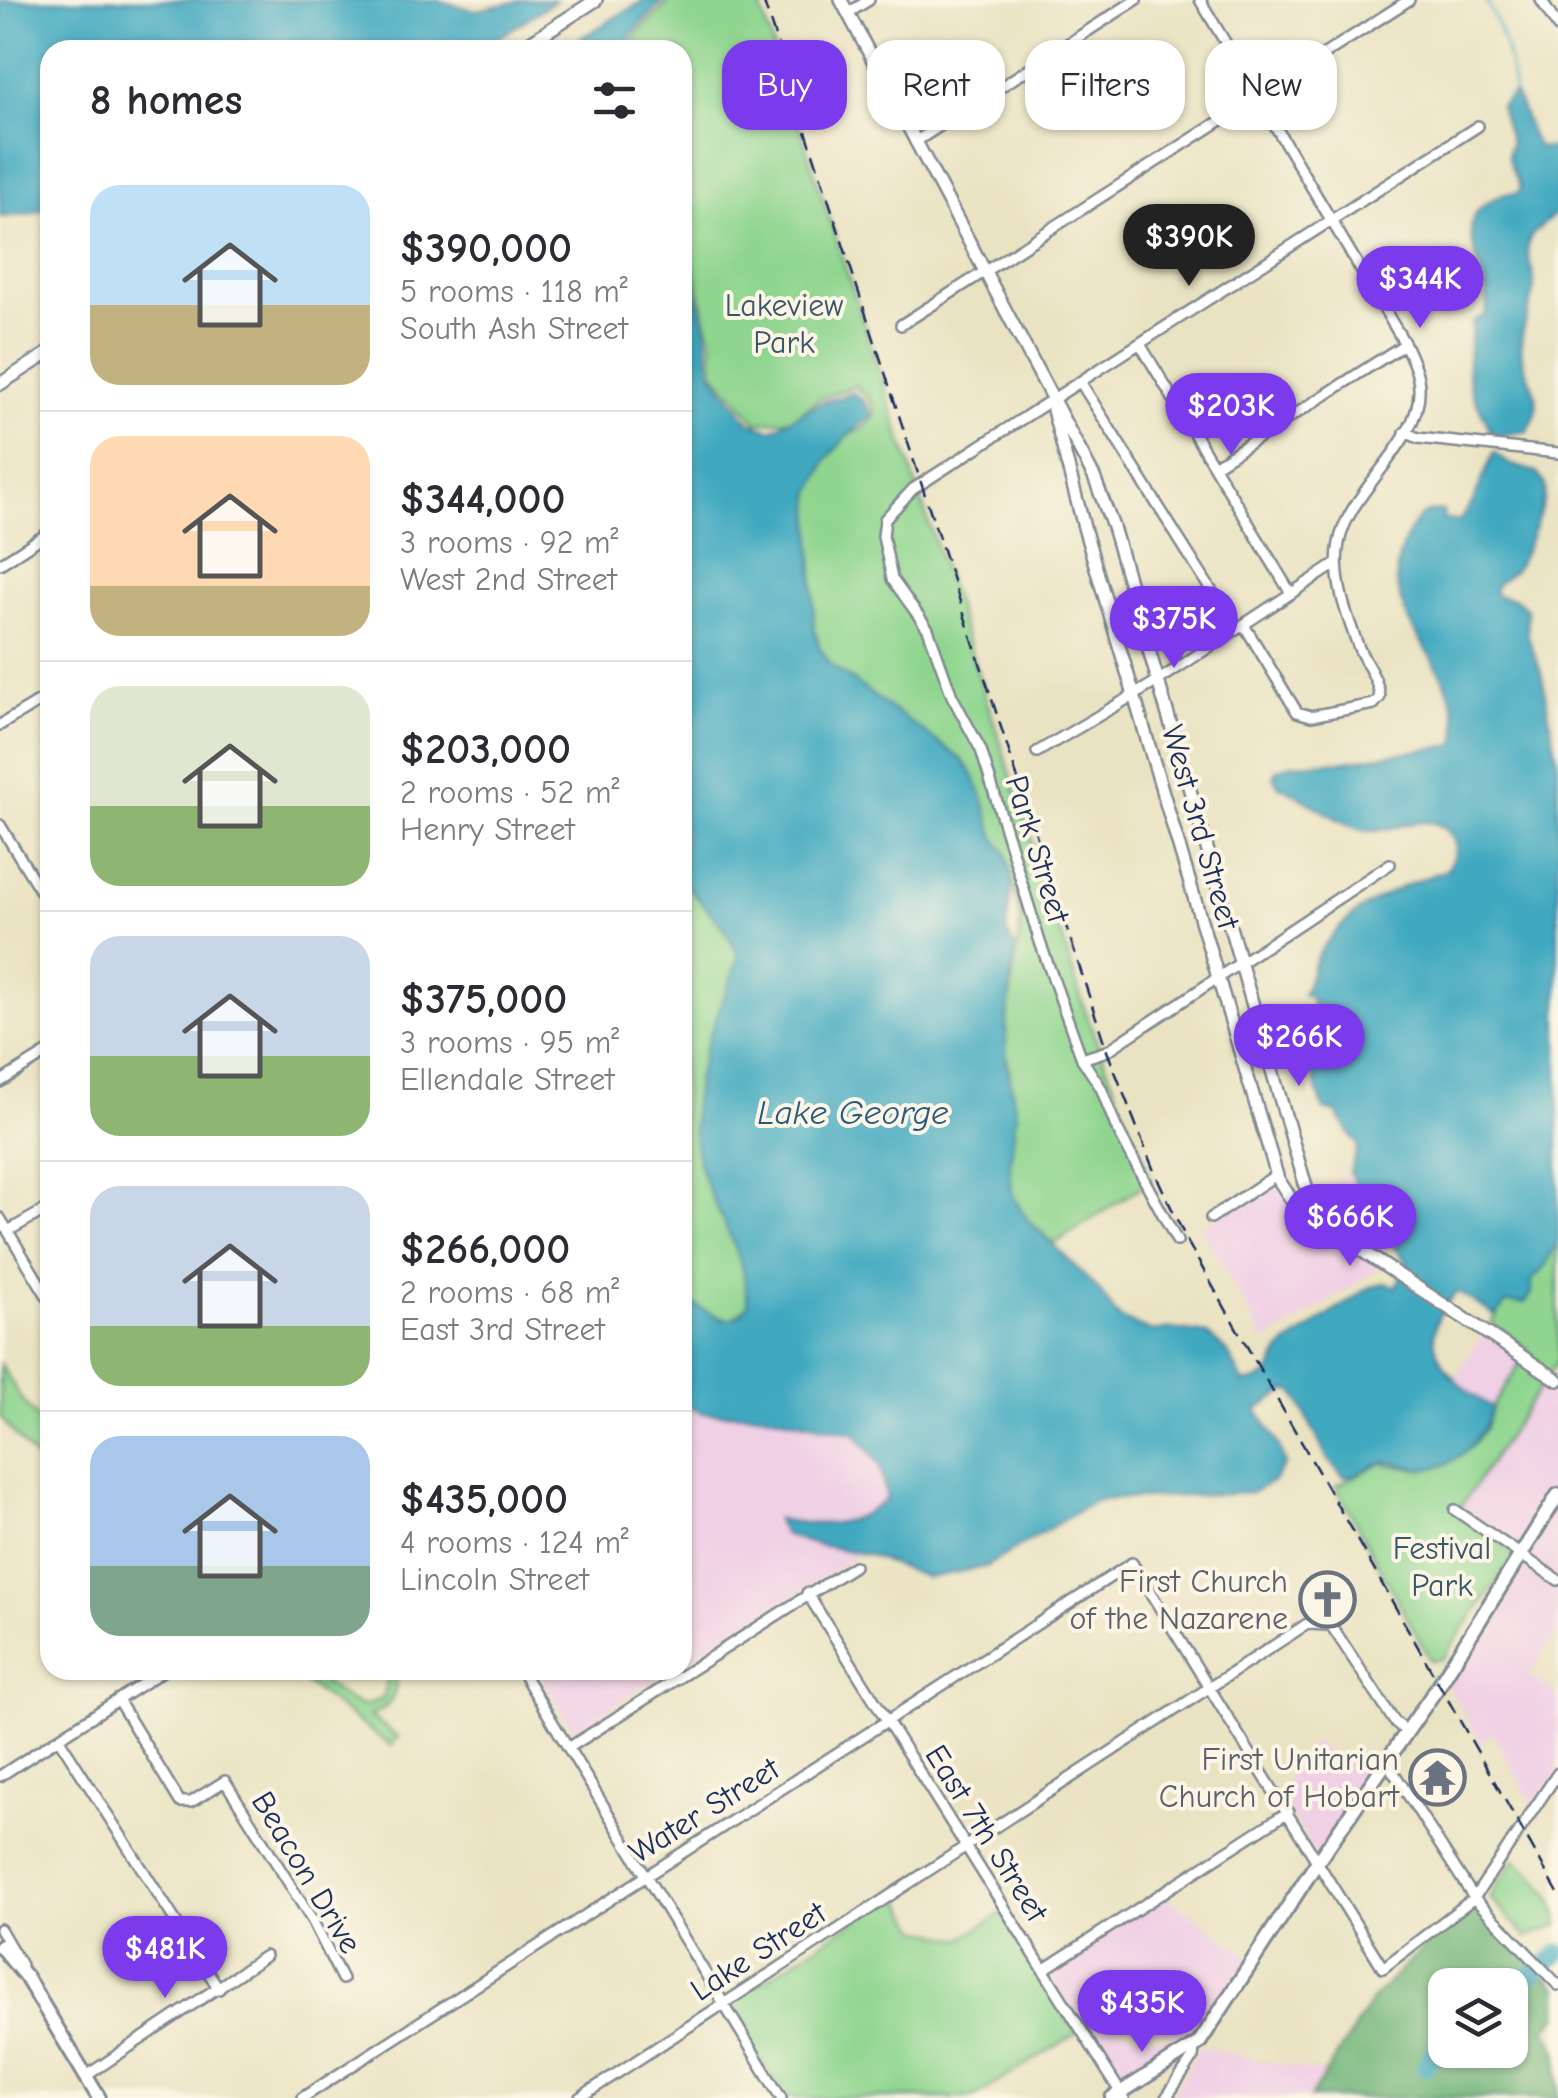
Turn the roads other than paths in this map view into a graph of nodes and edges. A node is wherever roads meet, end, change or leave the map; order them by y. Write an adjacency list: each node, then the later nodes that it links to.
1 (596, 0): 10 (street)
2 (840, 0): 8 (street, West 3rd Street)
3 (868, 0): 8 (street)
4 (1136, 0): 16 (street)
5 (1200, 0): 11 (street)
6 (1408, 0): 12 (street)
7 (1541, 0): 9 (street)
8 (848, 14): 16 (street, West 3rd Street)
9 (1558, 27)
10 (534, 40)
11 (1224, 40)
12 (1337, 45)
13 (1478, 126): 17 (street)
14 (1205, 128): 18 (street)
15 (1278, 130): 17 (street)
16 (915, 142): 18 (street, West 3rd Street)
17 (1332, 220): 20 (street); 21 (street)
18 (982, 270): 19 (street); 25 (street, West 3rd Street)
19 (900, 326)
20 (1140, 344): 23 (street); 28 (street)
21 (1405, 344): 26 (street); 28 (street)
22 (40, 359): 24 (street)
23 (1081, 383): 25 (street); 33 (street)
24 (0, 384)
25 (1051, 401): 34 (street, West 3rd Street); 35 (street, West 3rd Street); 45 (street, Park Street)
26 (1405, 432): 27 (street); 31 (street)
27 (1558, 454)
28 (1214, 466): 32 (street)
29 (40, 538): 30 (street)
30 (0, 564)
31 (1336, 564): 32 (street); 33 (street)
32 (1290, 592): 33 (street)
33 (1240, 627): 34 (street)
34 (1156, 682): 35 (street); 42 (street, West 3rd Street)
35 (1134, 696): 38 (street); 43 (street, West 3rd Street)
36 (40, 702): 37 (street)
37 (0, 725)
38 (1037, 752)
39 (0, 825): 41 (street)
40 (1390, 864): 42 (street)
41 (40, 889)
42 (1240, 965): 43 (street); 51 (street, West 3rd Street)
43 (1217, 980): 45 (street); 47 (street, West 3rd Street)
44 (40, 1057): 46 (street)
45 (1082, 1059): 53 (street, Park Street)
46 (0, 1082)
47 (1276, 1175): 50 (street); 51 (street)
48 (40, 1212): 52 (street)
49 (0, 1218): 52 (street)
50 (1211, 1218)
51 (1328, 1226): 55 (street)
52 (8, 1231): 54 (street)
53 (1177, 1241)
54 (40, 1284)
55 (1558, 1380)
56 (1558, 1494): 58 (main road)
57 (1456, 1510): 58 (street)
58 (1519, 1554): 60 (street); 69 (main road)
59 (854, 1566): 61 (street)
60 (1558, 1580)
61 (807, 1594): 62 (street); 68 (street, East 7th Street)
62 (692, 1668)
63 (149, 1680): 67 (street)
64 (527, 1680): 71 (street)
65 (674, 1680): 71 (street)
66 (1209, 1686): 68 (street, Water Street); 69 (street, Lake Street); 75 (street); 76 (street, Lake Street)
67 (118, 1700): 70 (street); 85 (street, Beacon Drive)
68 (890, 1721): 76 (street, East 7th Street); 78 (street, Water Street)
69 (1407, 1732): 72 (main road)
70 (58, 1739): 74 (street); 87 (street)
71 (570, 1747): 78 (street)
72 (1386, 1762): 77 (main road); 79 (street)
73 (1558, 1773): 79 (street)
74 (0, 1776)
75 (1288, 1812): 77 (street); 83 (street)
76 (965, 1846): 83 (street, East 7th Street); 88 (street, Lake Street)
77 (1318, 1861): 79 (street); 89 (main road)
78 (645, 1876): 88 (street); 94 (street, Water Street)
79 (1474, 1898): 86 (street)
80 (0, 1929): 84 (street)
81 (0, 1946): 84 (main road)
82 (265, 1956): 87 (street)
83 (1043, 1970): 92 (street, East 7th Street)
84 (26, 1977): 90 (main road)
85 (342, 1979)
86 (1558, 1985)
87 (219, 1989): 90 (street)
88 (724, 2004): 95 (street, Lake Street); 96 (street)
89 (1194, 2048): 91 (street); 92 (main road)
90 (86, 2076): 93 (main road)
91 (1168, 2095)
92 (1119, 2096)
93 (99, 2098)
94 (302, 2098)
95 (579, 2098)
96 (781, 2098)

